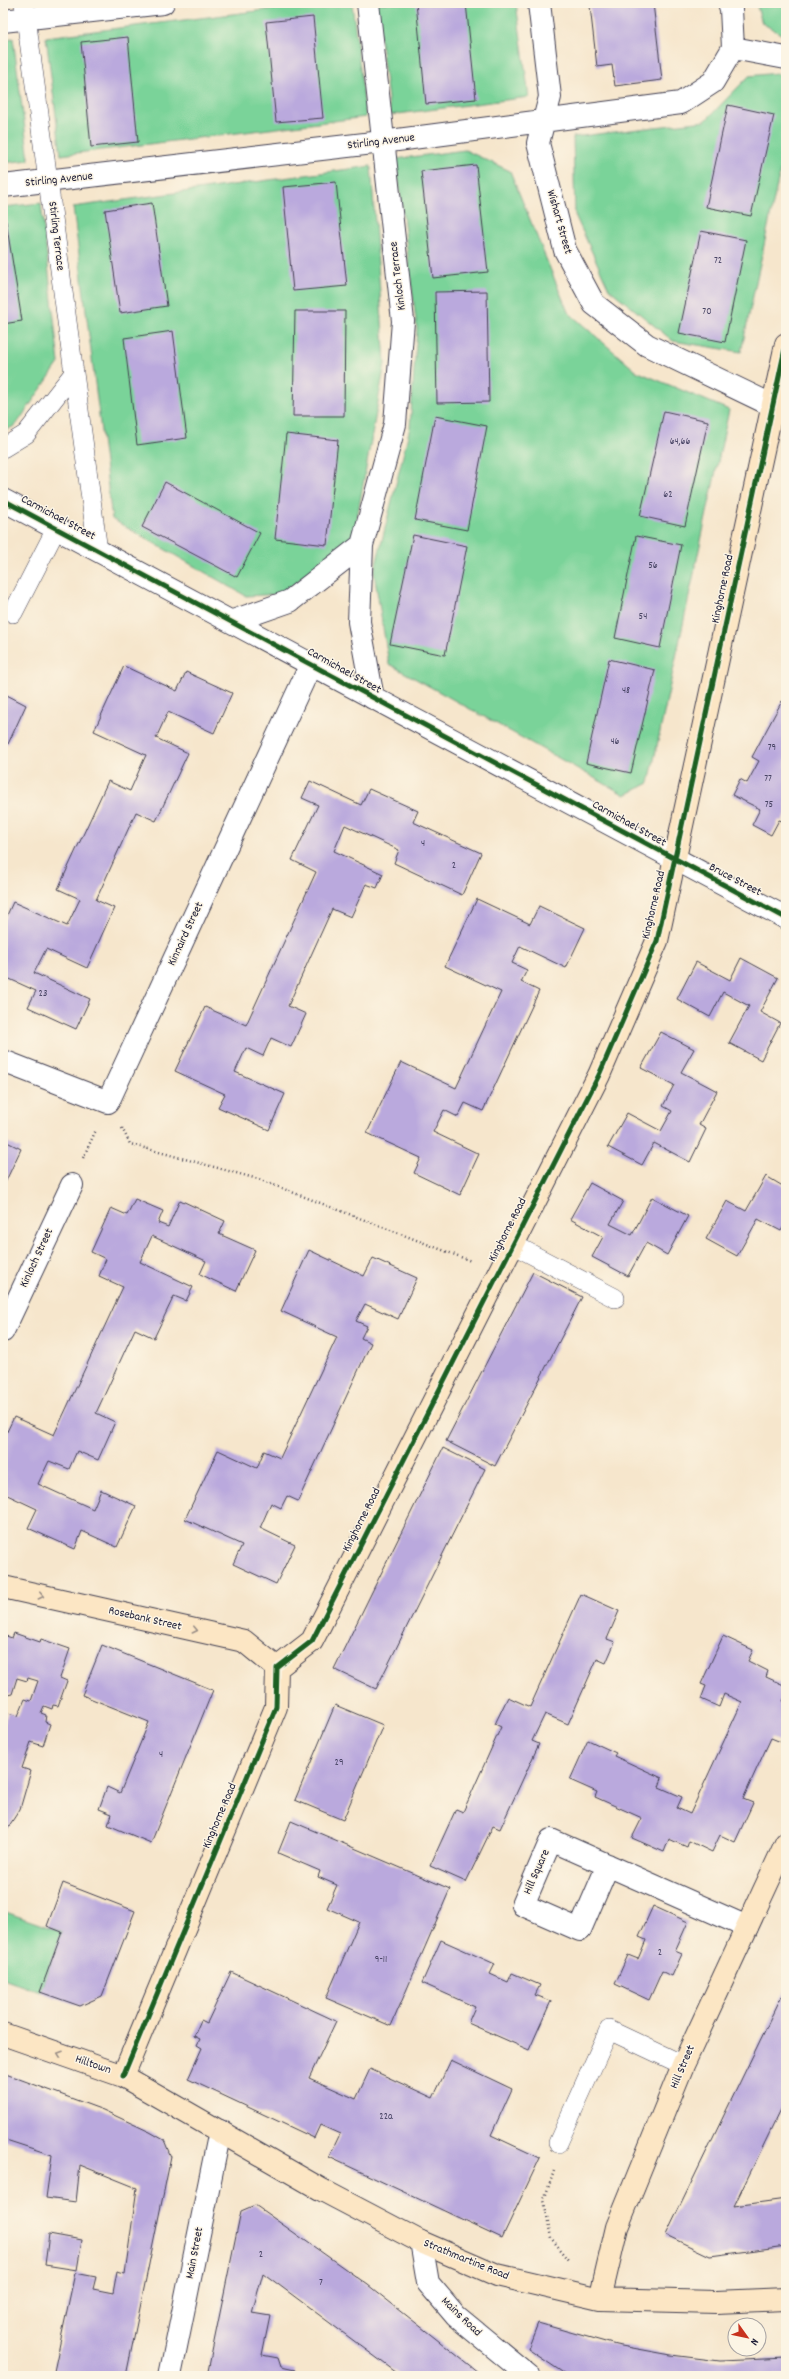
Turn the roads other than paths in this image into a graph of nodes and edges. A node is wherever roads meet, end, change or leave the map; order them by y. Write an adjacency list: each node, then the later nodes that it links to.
1 (163, 3): 5 (street)
2 (368, 3): 10 (street, Kinloch Terrace)
3 (539, 3): 9 (street, Wishart Street)
4 (729, 3): 7 (street)
5 (25, 11): 6 (street); 11 (lane, Stirling Terrace)
6 (3, 22)
7 (733, 48): 8 (street); 9 (street, Stirling Avenue)
8 (786, 58)
9 (543, 121): 10 (street, Stirling Avenue); 15 (street, Wishart Street)
10 (382, 142): 11 (street, Stirling Avenue); 19 (street, Kinloch Terrace)
11 (50, 181): 12 (street, Stirling Avenue); 14 (lane, Stirling Terrace)
12 (3, 186)
13 (786, 344): 15 (street, Kinghorne Road)
14 (74, 374): 16 (lane); 20 (lane, Stirling Terrace)
15 (779, 408): 25 (street, Kinghorne Road)
16 (3, 448)
17 (3, 500): 18 (street, Carmichael Street)
18 (56, 529): 20 (street, Carmichael Street); 21 (lane)
19 (362, 545): 22 (street); 24 (street, Kinloch Terrace)
20 (98, 551): 22 (street, Carmichael Street)
21 (13, 613)
22 (233, 621): 23 (street, Carmichael Street)
23 (311, 664): 24 (street, Carmichael Street); 27 (street, Kinnaird Street)
24 (373, 698): 25 (street, Carmichael Street)
25 (675, 860): 26 (street, Bruce Street); 29 (street, Kinghorne Road)
26 (786, 918)
27 (3, 1061)
28 (72, 1185): 31 (street, Kinloch Street)
29 (512, 1244): 30 (lane); 33 (street, Kinghorne Road)
30 (615, 1298)
31 (3, 1331)
32 (3, 1587): 33 (street, Rosebank Street, one-way to 33)
33 (277, 1668): 39 (street, Kinghorne Road)
34 (786, 1843): 36 (street, Hill Street)
35 (608, 1865): 36 (street)
36 (747, 1927): 38 (street, Hill Street)
37 (3, 2034): 39 (street, Hilltown, one-way to 37)
38 (683, 2064): 41 (lane); 43 (street, Hill Street)
39 (123, 2076): 40 (street, Hilltown)
40 (220, 2131): 42 (street, Strathmartine Road); 45 (street, Main Street)
41 (558, 2143)
42 (421, 2242): 43 (street, Strathmartine Road); 46 (street, Mains Road)
43 (600, 2299): 44 (street, Strathmartine Road)
44 (786, 2299)
45 (170, 2376)
46 (529, 2376)

